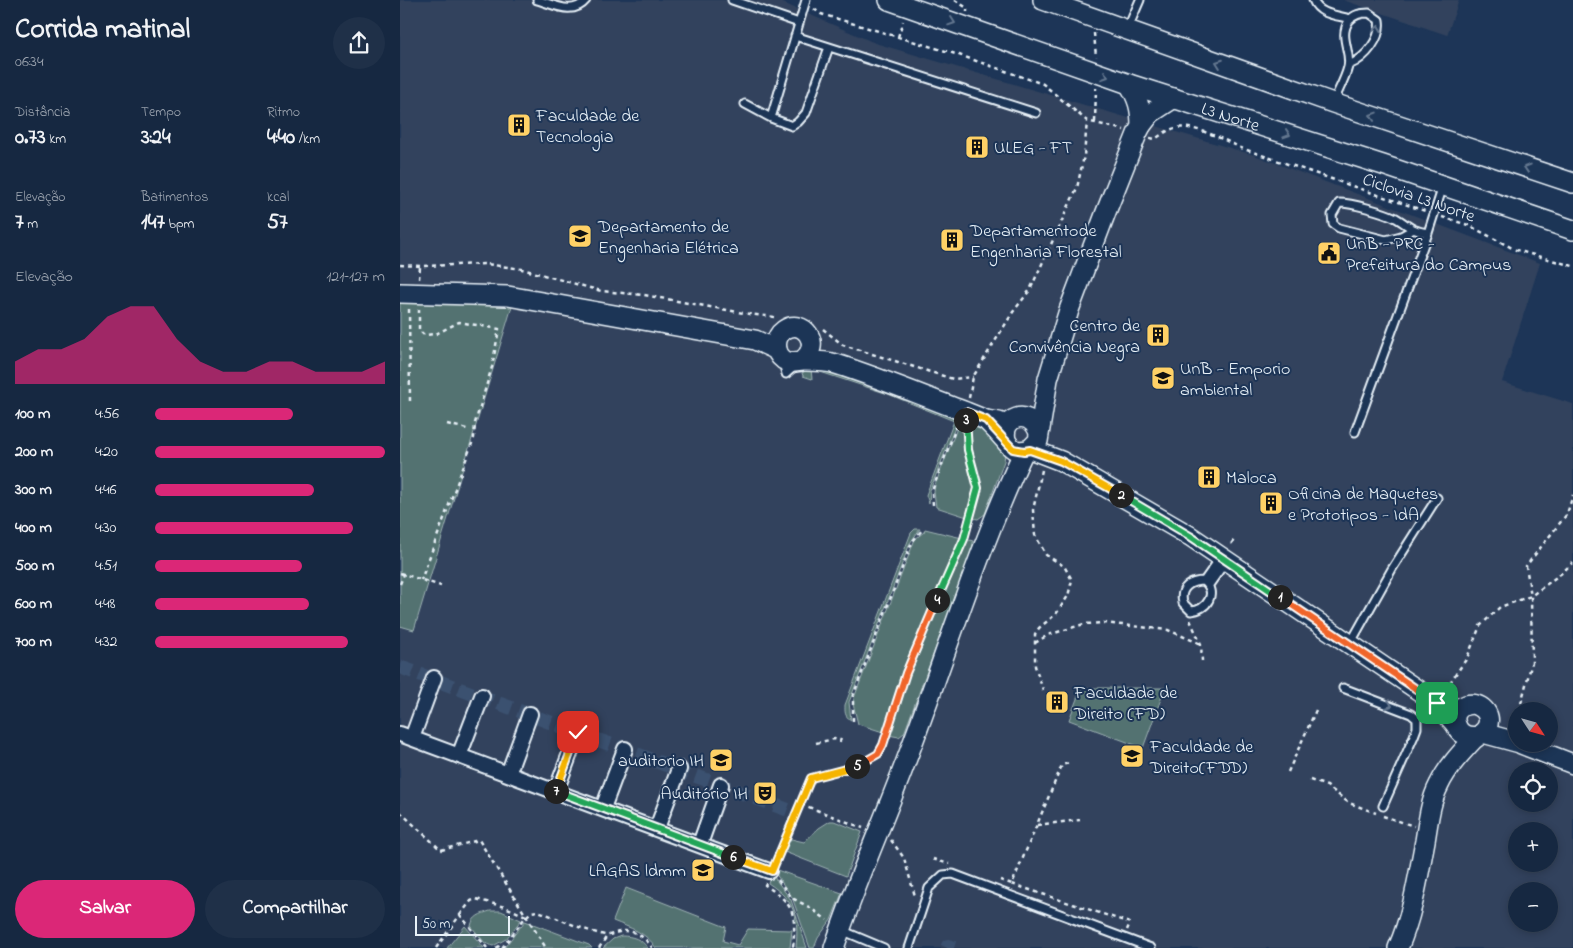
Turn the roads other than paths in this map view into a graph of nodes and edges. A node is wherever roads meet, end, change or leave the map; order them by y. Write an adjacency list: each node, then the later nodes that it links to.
1 (537, 0): 2 (lane)
2 (586, 0)
3 (732, 0): 10 (lane)
4 (889, 0): 15 (street, L3 Norte, one-way to 15)
5 (1043, 0): 11 (street)
6 (1140, 0): 11 (lane)
7 (1313, 0): 9 (lane)
8 (805, 2): 10 (lane)
9 (1351, 19): 14 (lane); 14 (lane, one-way to 9)
10 (799, 23): 12 (lane)
11 (1127, 31): 17 (street, one-way to 11)
12 (795, 36): 13 (lane); 20 (lane)
13 (829, 47): 19 (lane); 20 (lane)
14 (1349, 65): 17 (lane)
15 (1129, 84): 16 (street, L3 Norte); 21 (street)
16 (1174, 98): 21 (street); 23 (street, L3 Norte, one-way to 23)
17 (1333, 103): 22 (street, one-way to 17)
18 (745, 104): 20 (lane)
19 (1036, 113)
20 (771, 118)
21 (1139, 130): 29 (street)
22 (1573, 183)
23 (1443, 186): 24 (street, L3 Norte); 26 (lane)
24 (1573, 228)
25 (1412, 230): 25 (lane); 26 (lane)
26 (1428, 233): 28 (lane)
27 (409, 298): 29 (street)
28 (1356, 432)
29 (1029, 441): 31 (street); 59 (street)
30 (1437, 498): 33 (lane)
31 (1226, 554): 32 (lane); 33 (street)
32 (1207, 583): 32 (lane)
33 (1350, 644): 37 (street)
34 (434, 678): 43 (street)
35 (1343, 688): 54 (lane, one-way to 54)
36 (482, 696): 47 (street)
37 (1434, 701): 38 (street); 40 (street)
38 (1463, 706): 40 (street); 41 (street)
39 (530, 714): 51 (street)
40 (1457, 728): 41 (street); 48 (street)
41 (1483, 729): 44 (street); 48 (street)
42 (578, 732): 53 (street)
43 (406, 736): 47 (street)
44 (1508, 738)
45 (625, 749): 55 (street)
46 (1543, 752): 49 (street)
47 (459, 756): 51 (street)
48 (1454, 760): 64 (street)
49 (1573, 764)
50 (679, 770): 56 (street)
51 (508, 774): 53 (street)
52 (722, 785): 57 (street)
53 (556, 791): 55 (street)
54 (1383, 806)
55 (603, 808): 56 (street)
56 (657, 828): 57 (street)
57 (700, 844): 58 (street)
58 (770, 871)
59 (840, 930): 60 (street); 61 (lane)
60 (834, 948)
61 (884, 948)
62 (909, 948): 63 (lane)
63 (1151, 948)
64 (1398, 948)

